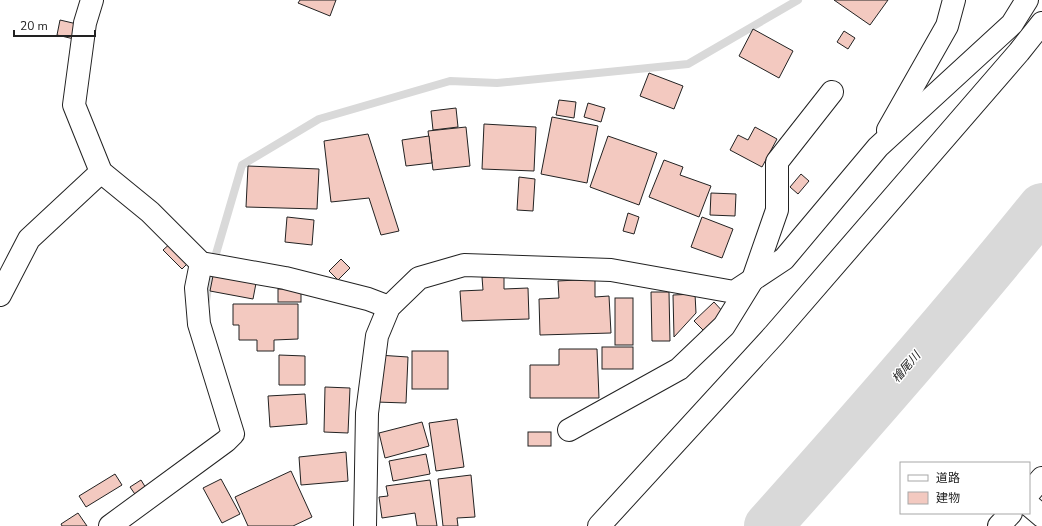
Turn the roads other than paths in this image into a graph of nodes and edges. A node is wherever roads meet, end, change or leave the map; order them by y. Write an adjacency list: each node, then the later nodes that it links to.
1 (92, 0): 7 (street)
2 (954, 0): 6 (street)
3 (1027, 0): 6 (street)
4 (1042, 23): 20 (street)
5 (832, 92): 9 (street)
6 (878, 147): 9 (street)
7 (101, 172): 8 (street); 10 (street)
8 (201, 263): 11 (street); 18 (street)
9 (753, 279): 11 (street); 12 (street)
10 (0, 295)
11 (389, 307): 19 (street)
12 (569, 430)
13 (1042, 478): 14 (street)
14 (1030, 492)
15 (1030, 506): 17 (street)
16 (1010, 514): 21 (street)
17 (1042, 516)
18 (110, 526)
19 (365, 526)
20 (599, 526)
21 (999, 526)

